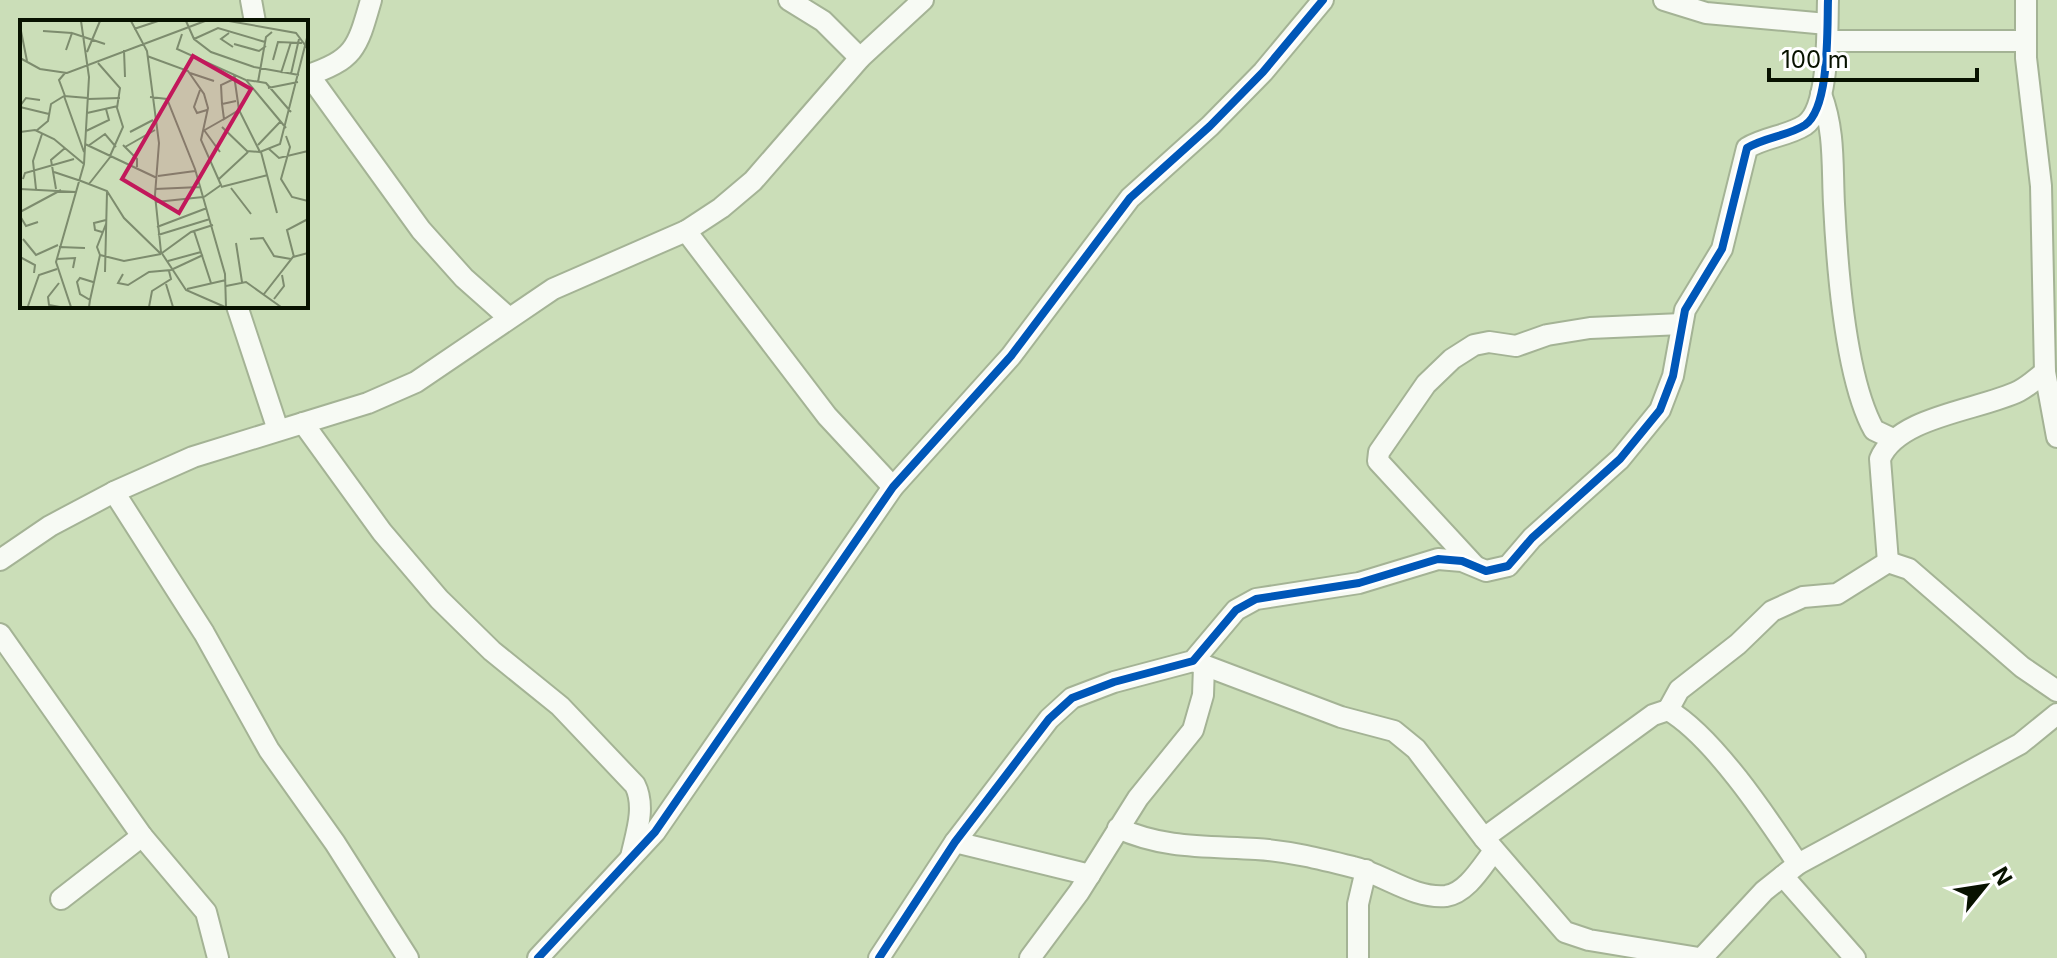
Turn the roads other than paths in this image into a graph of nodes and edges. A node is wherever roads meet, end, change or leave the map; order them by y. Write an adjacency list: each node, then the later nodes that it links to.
1 (251, 0): 9 (street)
2 (371, 0): 13 (street)
3 (789, 0): 12 (street)
4 (923, 0): 12 (street)
5 (1323, 0): 26 (street)
6 (1664, 0): 10 (street)
7 (1828, 0): 10 (street)
8 (2026, 0): 11 (street)
9 (255, 20)
10 (1829, 33): 11 (street); 15 (street)
11 (2026, 41): 16 (street)
12 (860, 58): 17 (street)
13 (308, 75)
14 (308, 76): 19 (street)
15 (1820, 91): 20 (street); 25 (street)
16 (2049, 186): 21 (street)
17 (686, 231): 19 (street); 26 (street)
18 (238, 308): 23 (street)
19 (508, 317): 22 (street)
20 (1682, 324): 30 (street); 30 (street)
21 (2045, 372): 24 (street); 25 (street)
22 (303, 423): 23 (street); 40 (street)
23 (278, 430): 27 (street)
24 (2057, 437)
25 (1893, 439): 29 (street)
26 (893, 487): 40 (street)
27 (114, 492): 28 (street); 46 (street)
28 (0, 560)
29 (1888, 562): 33 (street); 34 (street)
30 (1476, 568): 32 (street)
31 (0, 634): 37 (street)
32 (1198, 663): 36 (street); 38 (street); 39 (street)
33 (2057, 691)
34 (1668, 710): 39 (street); 42 (street)
35 (2057, 714): 42 (street)
36 (1118, 828): 41 (street); 43 (street)
37 (142, 836): 44 (street); 45 (street)
38 (955, 842): 43 (street); 48 (street)
39 (1489, 844): 41 (street); 51 (street)
40 (631, 857): 47 (street)
41 (1366, 870): 50 (street)
42 (1790, 870): 51 (street); 52 (street)
43 (1090, 875): 49 (street)
44 (61, 899)
45 (218, 958)
46 (408, 958)
47 (538, 958)
48 (879, 958)
49 (1030, 958)
50 (1358, 958)
51 (1701, 958)
52 (1855, 958)

